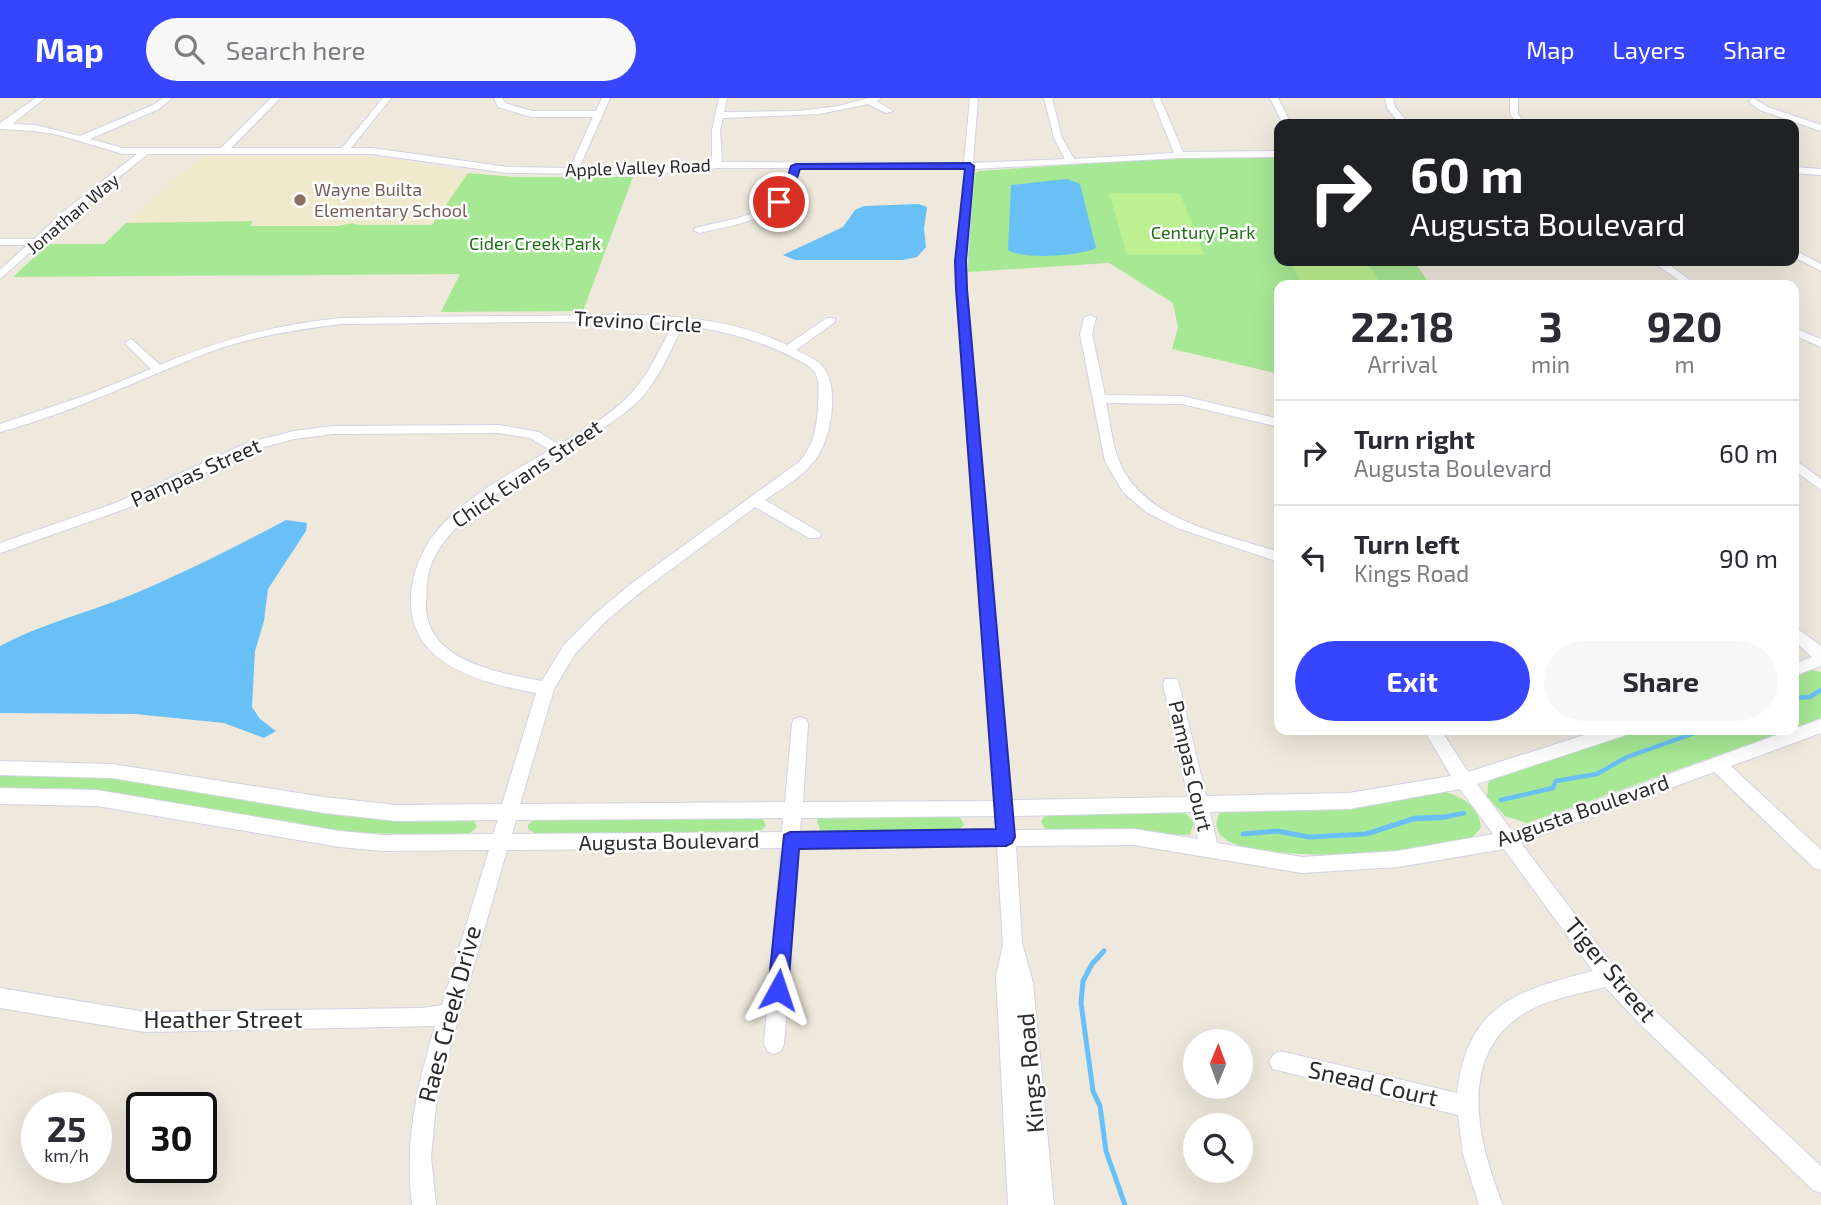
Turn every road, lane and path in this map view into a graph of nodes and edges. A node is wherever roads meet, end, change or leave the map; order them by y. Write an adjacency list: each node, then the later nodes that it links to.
1 (41, 98): 24 (street)
2 (167, 98): 26 (street)
3 (276, 98): 28 (street)
4 (387, 98): 27 (street)
5 (606, 98): 17 (street)
6 (723, 98): 18 (street)
7 (974, 98): 35 (street, Kings Road)
8 (1048, 98): 32 (street)
9 (1156, 98): 31 (street)
10 (1274, 98): 19 (street)
11 (1389, 98): 20 (street)
12 (1514, 98): 21 (street)
13 (873, 99): 16 (street); 18 (street)
14 (1753, 101): 22 (street)
15 (497, 103): 17 (street)
16 (889, 111)
17 (599, 114): 37 (street)
18 (719, 116): 33 (street)
19 (1284, 119)
20 (1401, 119)
21 (1518, 119)
22 (1796, 119)
23 (1799, 120): 25 (street)
24 (2, 126): 26 (street, Apple Valley Road)
25 (1821, 128)
26 (81, 139): 29 (street, Apple Valley Road)
27 (345, 150): 28 (street, Apple Valley Road); 37 (street, Apple Valley Road)
28 (223, 151): 29 (street, Apple Valley Road)
29 (145, 152): 41 (street, Jonathan Way)
30 (1274, 154): 31 (street, Apple Valley Road)
31 (1180, 155): 32 (street, Apple Valley Road)
32 (1071, 162): 35 (street, Apple Valley Road)
33 (718, 165): 34 (street, Apple Valley Road); 37 (street, Apple Valley Road)
34 (796, 166): 35 (street, Apple Valley Road); 39 (street)
35 (970, 166): 81 (street, Kings Road)
36 (1799, 170): 38 (street)
37 (573, 171)
38 (1821, 172)
39 (699, 230)
40 (0, 242): 41 (street)
41 (36, 242): 45 (street, Jonathan Way)
42 (1799, 256): 44 (street)
43 (1664, 266): 46 (street)
44 (1821, 268)
45 (0, 276)
46 (1685, 280)
47 (1090, 318): 55 (street)
48 (831, 320): 53 (street)
49 (680, 321): 53 (street, Trevino Circle); 54 (street, Trevino Circle); 58 (street, Chick Evans Street)
50 (1799, 333): 52 (street)
51 (131, 343): 54 (street)
52 (1821, 343)
53 (788, 350): 61 (street, Trevino Circle)
54 (158, 369): 57 (street, Trevino Circle)
55 (1099, 399): 56 (street); 64 (street)
56 (1274, 422)
57 (0, 428)
58 (561, 451): 63 (street, Pampas Street); 69 (street, Chick Evans Street)
59 (1799, 468): 60 (street)
60 (1821, 486)
61 (755, 501): 62 (street); 69 (street, Trevino Circle)
62 (814, 535)
63 (0, 548)
64 (1274, 555)
65 (1799, 637): 66 (street)
66 (1821, 658): 67 (street)
67 (1799, 668)
68 (1171, 684): 80 (street, Pampas Court)
69 (545, 688): 83 (street, Trevino Circle)
70 (800, 724): 82 (street)
71 (1821, 726): 72 (street, Augusta Boulevard)
72 (1799, 734)
73 (1435, 735): 78 (street, Tiger Street)
74 (1605, 735): 78 (street, Augusta Boulevard)
75 (1797, 735): 76 (street, Augusta Boulevard)
76 (1718, 765): 85 (street, Augusta Boulevard); 87 (street)
77 (0, 768): 83 (street, Augusta Boulevard)
78 (1464, 781): 80 (street, Augusta Boulevard); 85 (street, Tiger Street)
79 (0, 796): 83 (street, Augusta Boulevard)
80 (1201, 806): 81 (street, Augusta Boulevard); 86 (street, Pampas Court)
81 (1003, 808): 82 (street, Augusta Boulevard); 84 (street, Kings Road)
82 (792, 824): 83 (street, Augusta Boulevard); 83 (street, Augusta Boulevard); 84 (street, Augusta Boulevard); 92 (street)
83 (503, 828): 91 (street, Raes Creek Drive)
84 (1006, 837): 86 (street, Augusta Boulevard); 88 (street, Kings Road)
85 (1508, 840): 86 (street, Augusta Boulevard); 89 (street, Tiger Street)
86 (1209, 848)
87 (1821, 862)
88 (1012, 943): 97 (street, Kings Road); 98 (street, Kings Road)
89 (1609, 976): 94 (street); 95 (street, Tiger Street)
90 (0, 998): 91 (street, Heather Street)
91 (448, 1014): 96 (street, Raes Creek Drive)
92 (774, 1044)
93 (1280, 1062): 94 (street, Snead Court)
94 (1466, 1106): 99 (street)
95 (1821, 1182)
96 (424, 1205)
97 (1020, 1205)
98 (1042, 1205)
99 (1491, 1205)

